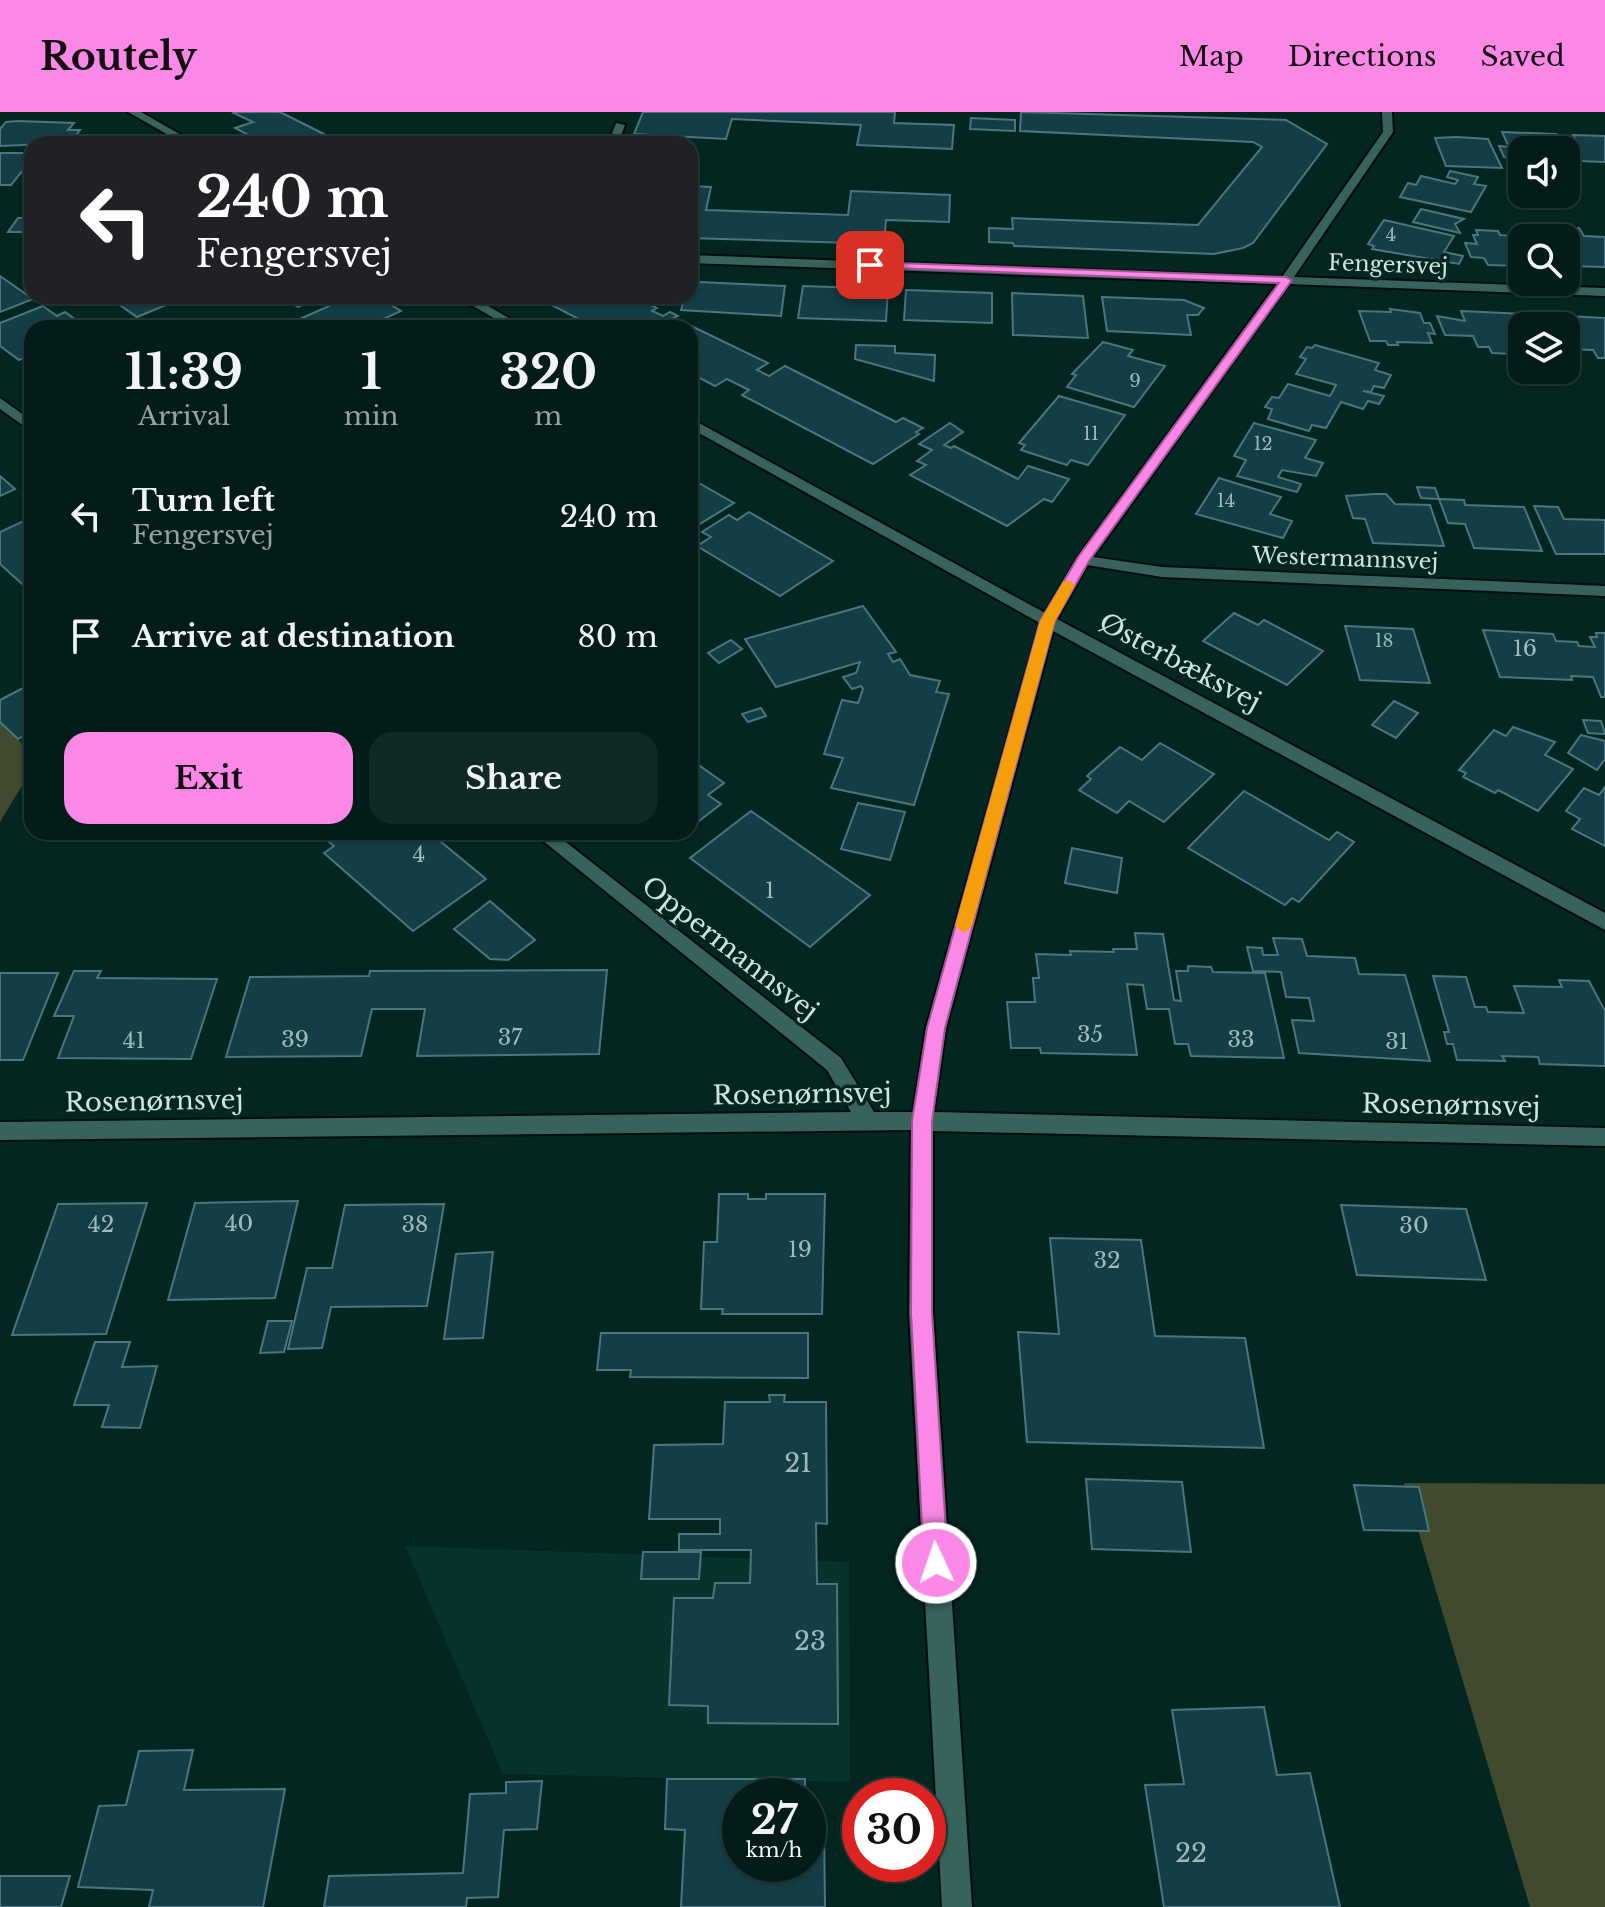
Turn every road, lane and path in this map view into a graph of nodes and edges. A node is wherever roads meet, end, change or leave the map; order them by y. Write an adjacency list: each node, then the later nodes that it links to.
1 (133, 112): 4 (street)
2 (1387, 112): 7 (street)
3 (620, 125): 5 (street)
4 (177, 136)
5 (616, 136)
6 (698, 259): 7 (street, Fengersvej)
7 (1286, 280): 8 (street, Fengersvej); 14 (street)
8 (1605, 292)
9 (476, 304): 10 (street)
10 (506, 320)
11 (0, 402): 12 (street)
12 (24, 422)
13 (698, 426): 16 (street, Østerbæksvej)
14 (1083, 560): 15 (street, Westermannsvej); 16 (street)
15 (1605, 591)
16 (1048, 621): 18 (street, Østerbæksvej); 19 (street)
17 (551, 840): 20 (street, Oppermannsvej)
18 (1605, 922)
19 (922, 1121): 20 (street, Rosenørnsvej); 22 (street, Rosenørnsvej); 23 (street)
20 (868, 1122): 21 (street, Rosenørnsvej)
21 (0, 1131)
22 (1605, 1137)
23 (957, 1907)

